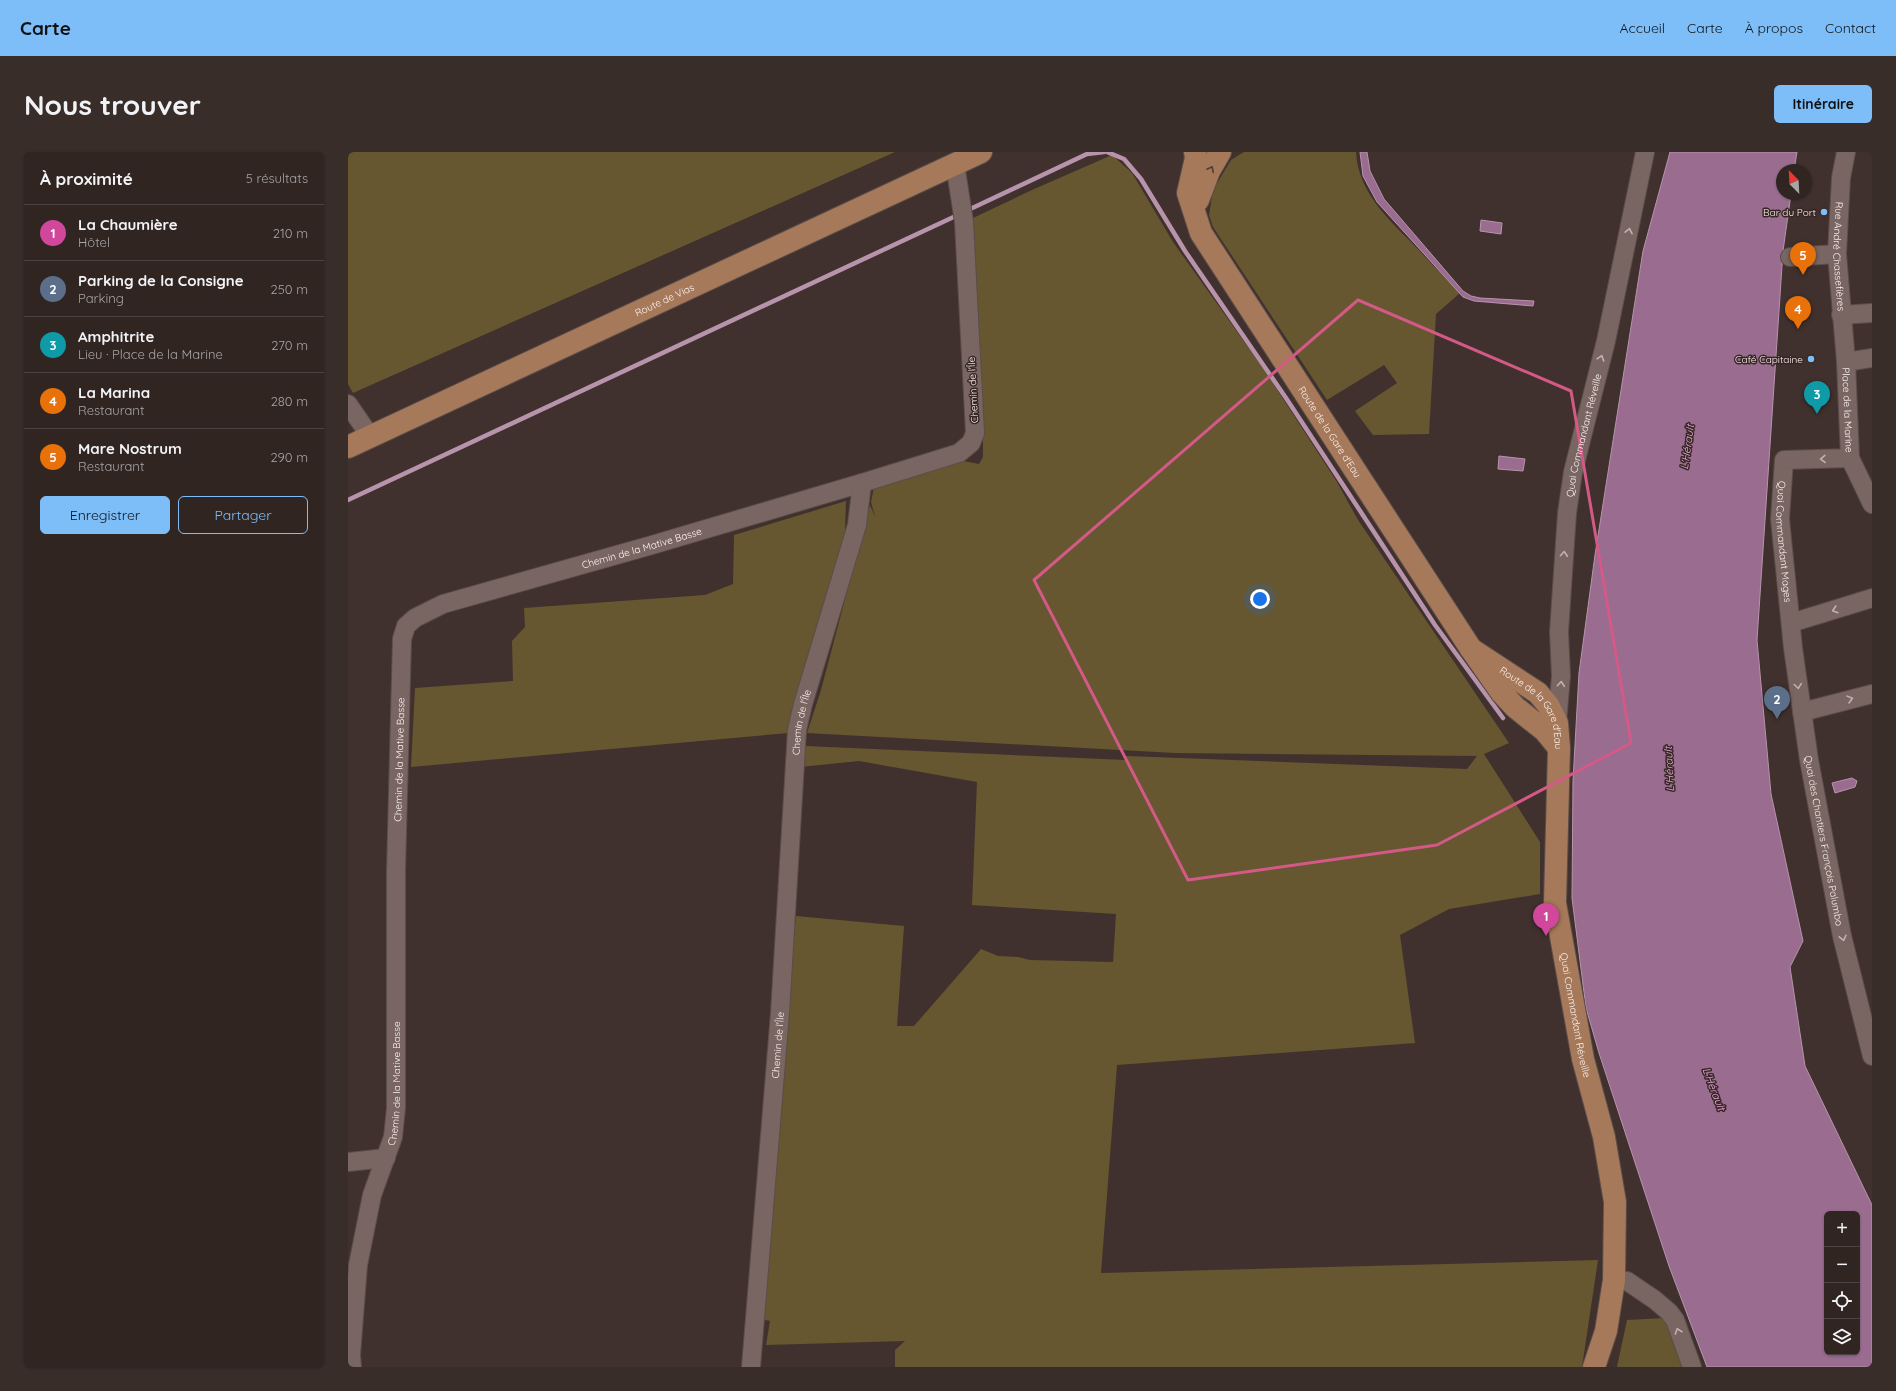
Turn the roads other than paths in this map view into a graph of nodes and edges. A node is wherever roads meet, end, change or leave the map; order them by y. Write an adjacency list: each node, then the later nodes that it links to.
1 (1195, 152): 7 (main road, Route de la Gare d'Eau)
2 (1220, 152): 7 (main road, one-way to 2)
3 (1645, 152): 28 (street, Quai Commandant Réveille, one-way to 3)
4 (1846, 152): 8 (street, Rue André Chassefières)
5 (978, 153): 6 (main road, Route de Vias)
6 (955, 164): 15 (main road, Route de Vias); 20 (street, Chemin de l'Île)
7 (1193, 212): 24 (main road, Route de la Gare d'Eau)
8 (1837, 254): 9 (street); 11 (street, Rue André Chassefières)
9 (1790, 257)
10 (1872, 313): 11 (street)
11 (1841, 316): 13 (street, Rue André Chassefières)
12 (1872, 358): 13 (street)
13 (1846, 362): 17 (street, Place de la Marine)
14 (348, 404): 15 (street)
15 (370, 436): 16 (main road, Route de Vias)
16 (348, 447)
17 (1850, 458): 18 (street, Place de la Marine, one-way to 18); 19 (street, Place de la Marine)
18 (1784, 460): 23 (street, Quai Commandant Mages)
19 (1866, 476): 21 (street, Place de la Marine)
20 (862, 483): 31 (street, Chemin de la Mative Basse); 35 (street, Chemin de l'Île)
21 (1872, 504)
22 (1872, 598): 23 (street, one-way to 23)
23 (1791, 624): 27 (street, Quai des Chantiers François Palumbo, one-way to 27)
24 (1471, 649): 26 (main road, Route de la Gare d'Eau); 28 (main road, Route de la Gare d'Eau)
25 (1872, 694): 27 (street, one-way to 25)
26 (1515, 707): 28 (street); 29 (main road, Route de la Gare d'Eau)
27 (1802, 712): 30 (street, Quai des Chantiers François Palumbo, one-way to 30)
28 (1556, 715): 29 (main road, Route de la Gare d'Eau)
29 (1559, 748): 33 (main road, Quai Commandant Réveille)
30 (1872, 1056)
31 (386, 1158): 32 (street); 34 (street, Chemin de la Mative Basse)
32 (348, 1162)
33 (1614, 1280): 36 (main road, Quai Commandant Réveille); 37 (street, one-way to 33)
34 (352, 1367)
35 (751, 1367)
36 (1594, 1367)
37 (1692, 1367)

